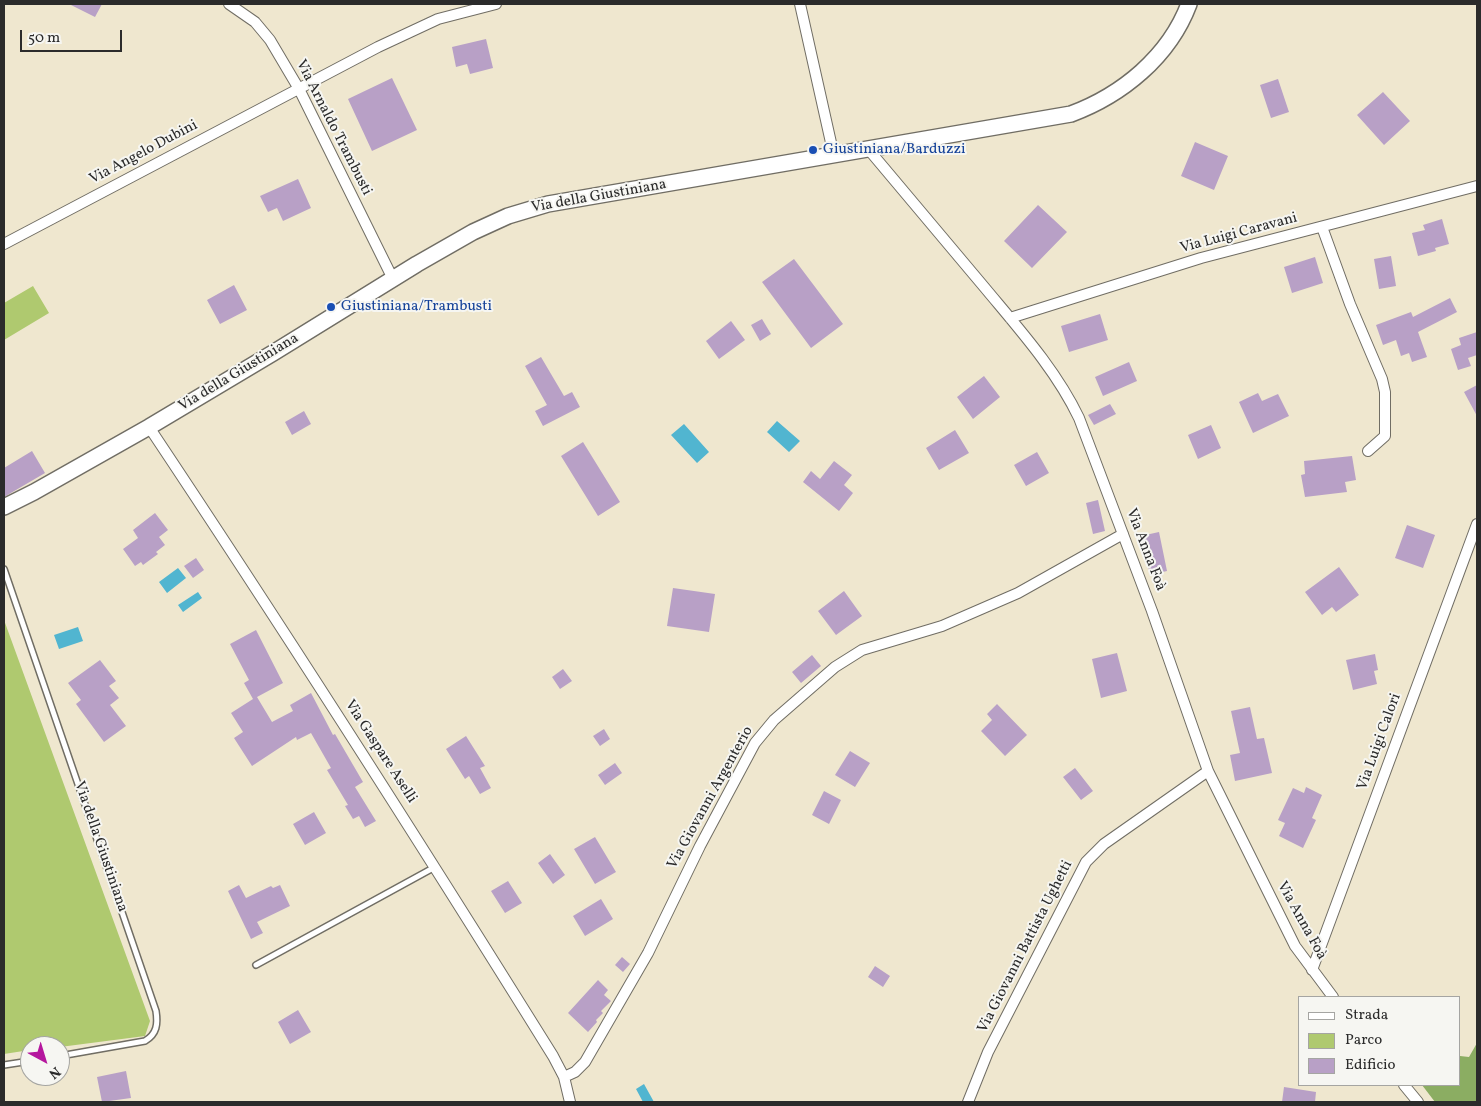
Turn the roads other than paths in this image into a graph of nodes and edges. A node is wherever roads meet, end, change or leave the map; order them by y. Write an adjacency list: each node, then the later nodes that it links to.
1 (229, 4): 5 (street, Via Arnaldo Trambusti)
2 (496, 4): 5 (street, Via Angelo Dubini)
3 (800, 4): 7 (street)
4 (1189, 4): 6 (street, Via della Giustiniana)
5 (299, 89): 10 (street, Via Angelo Dubini); 11 (street, Via Arnaldo Trambusti)
6 (869, 150): 7 (street, Via della Giustiniana); 12 (street, Via Anna Foà)
7 (834, 156): 11 (street, Via della Giustiniana)
8 (1477, 186): 9 (street, Via Luigi Caravani)
9 (1322, 227): 12 (street, Via Luigi Caravani); 14 (street)
10 (4, 244)
11 (392, 279): 13 (street, Via della Giustiniana)
12 (1010, 318): 17 (street, Via Anna Foà)
13 (149, 427): 15 (street, Via della Giustiniana); 20 (street, Via Gaspare Aselli)
14 (1368, 451)
15 (4, 507)
16 (1477, 524): 22 (street, Via Luigi Calori)
17 (1123, 534): 19 (street, Via Anna Foà); 27 (street, Via Giovanni Argenterio)
18 (4, 569): 24 (lane, Via della Giustiniana)
19 (1208, 771): 22 (street, Via Anna Foà); 30 (street, Via Giovanni Battista Ughetti)
20 (436, 867): 21 (lane); 27 (street, Via Gaspare Aselli)
21 (256, 965)
22 (1312, 970): 23 (street, Via Anna Foà)
23 (1332, 996)
24 (70, 1054)
25 (20, 1062): 26 (lane)
26 (4, 1065)
27 (564, 1077): 29 (street, Via Gaspare Aselli)
28 (1405, 1086): 31 (street)
29 (570, 1102)
30 (968, 1102)
31 (1418, 1102)

